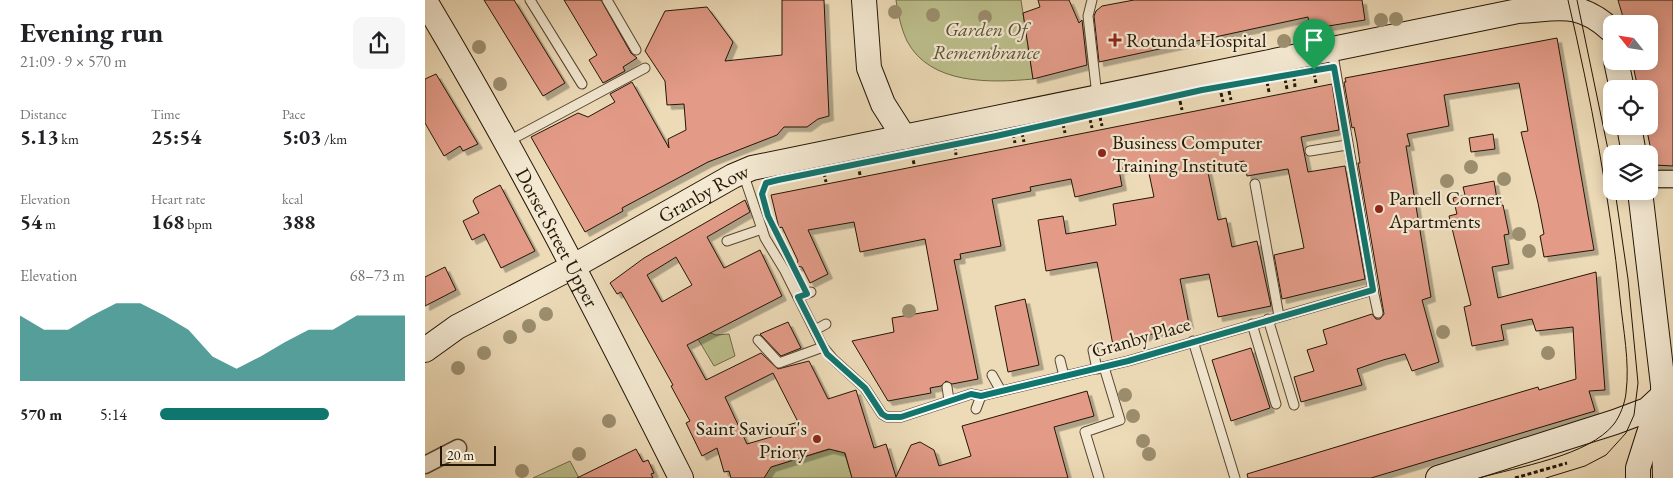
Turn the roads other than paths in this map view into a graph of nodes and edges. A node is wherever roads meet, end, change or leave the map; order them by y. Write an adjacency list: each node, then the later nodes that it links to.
1 (530, 0): 13 (lane)
2 (607, 0): 10 (lane)
3 (865, 0): 17 (main road)
4 (1092, 0): 14 (lane)
5 (1604, 0): 8 (main road)
6 (425, 1): 15 (main road, Dorset Street Upper)
7 (1547, 4): 9 (main road, Granby Row); 11 (main road, Granby Row)
8 (1607, 15)
9 (1603, 24)
10 (636, 50)
11 (1333, 58): 14 (main road, Granby Row); 16 (lane)
12 (645, 68): 15 (lane)
13 (582, 84)
14 (1095, 109): 17 (main road, Granby Row)
15 (507, 142): 26 (main road, Dorset Street Upper)
16 (1347, 144): 18 (lane); 27 (lane)
17 (909, 148): 19 (main road, Granby Row)
18 (1311, 150)
19 (742, 172): 24 (lane); 26 (main road, Granby Row)
20 (1658, 179): 21 (street)
21 (1673, 179)
22 (1255, 184): 31 (lane)
23 (1641, 200): 49 (main road)
24 (762, 229): 25 (lane); 29 (lane)
25 (727, 241)
26 (574, 266): 35 (main road, Granby Row); 57 (main road, Dorset Street Upper)
27 (1373, 290): 30 (lane); 31 (lane, Granby Place)
28 (811, 292): 29 (lane)
29 (798, 297): 36 (lane)
30 (1378, 313)
31 (1279, 316): 32 (lane, Granby Place)
32 (1268, 319): 34 (lane, Granby Place); 53 (lane)
33 (826, 324): 36 (lane)
34 (1252, 324): 39 (lane, Granby Place); 52 (lane)
35 (457, 328): 37 (main road); 41 (main road)
36 (815, 330): 40 (lane)
37 (425, 336)
38 (758, 340): 40 (lane)
39 (1193, 341): 44 (lane, Granby Place); 59 (lane)
40 (823, 346): 51 (lane)
41 (425, 350)
42 (1093, 350): 44 (lane)
43 (1060, 360): 46 (lane)
44 (1100, 368): 46 (lane, Granby Place); 58 (lane)
45 (992, 375): 48 (lane)
46 (1064, 376): 48 (lane, Granby Place)
47 (947, 387): 51 (lane)
48 (1001, 391): 50 (lane, Granby Place)
49 (1661, 392): 60 (main road); 61 (main road); 62 (main road)
50 (981, 396): 51 (lane, Granby Place); 54 (lane)
51 (949, 400)
52 (1276, 404)
53 (1294, 405)
54 (976, 409)
55 (458, 448): 56 (street)
56 (425, 465)
57 (681, 478)
58 (1099, 478)
59 (1235, 478)
60 (1438, 478)
61 (1638, 478)
62 (1665, 478)

